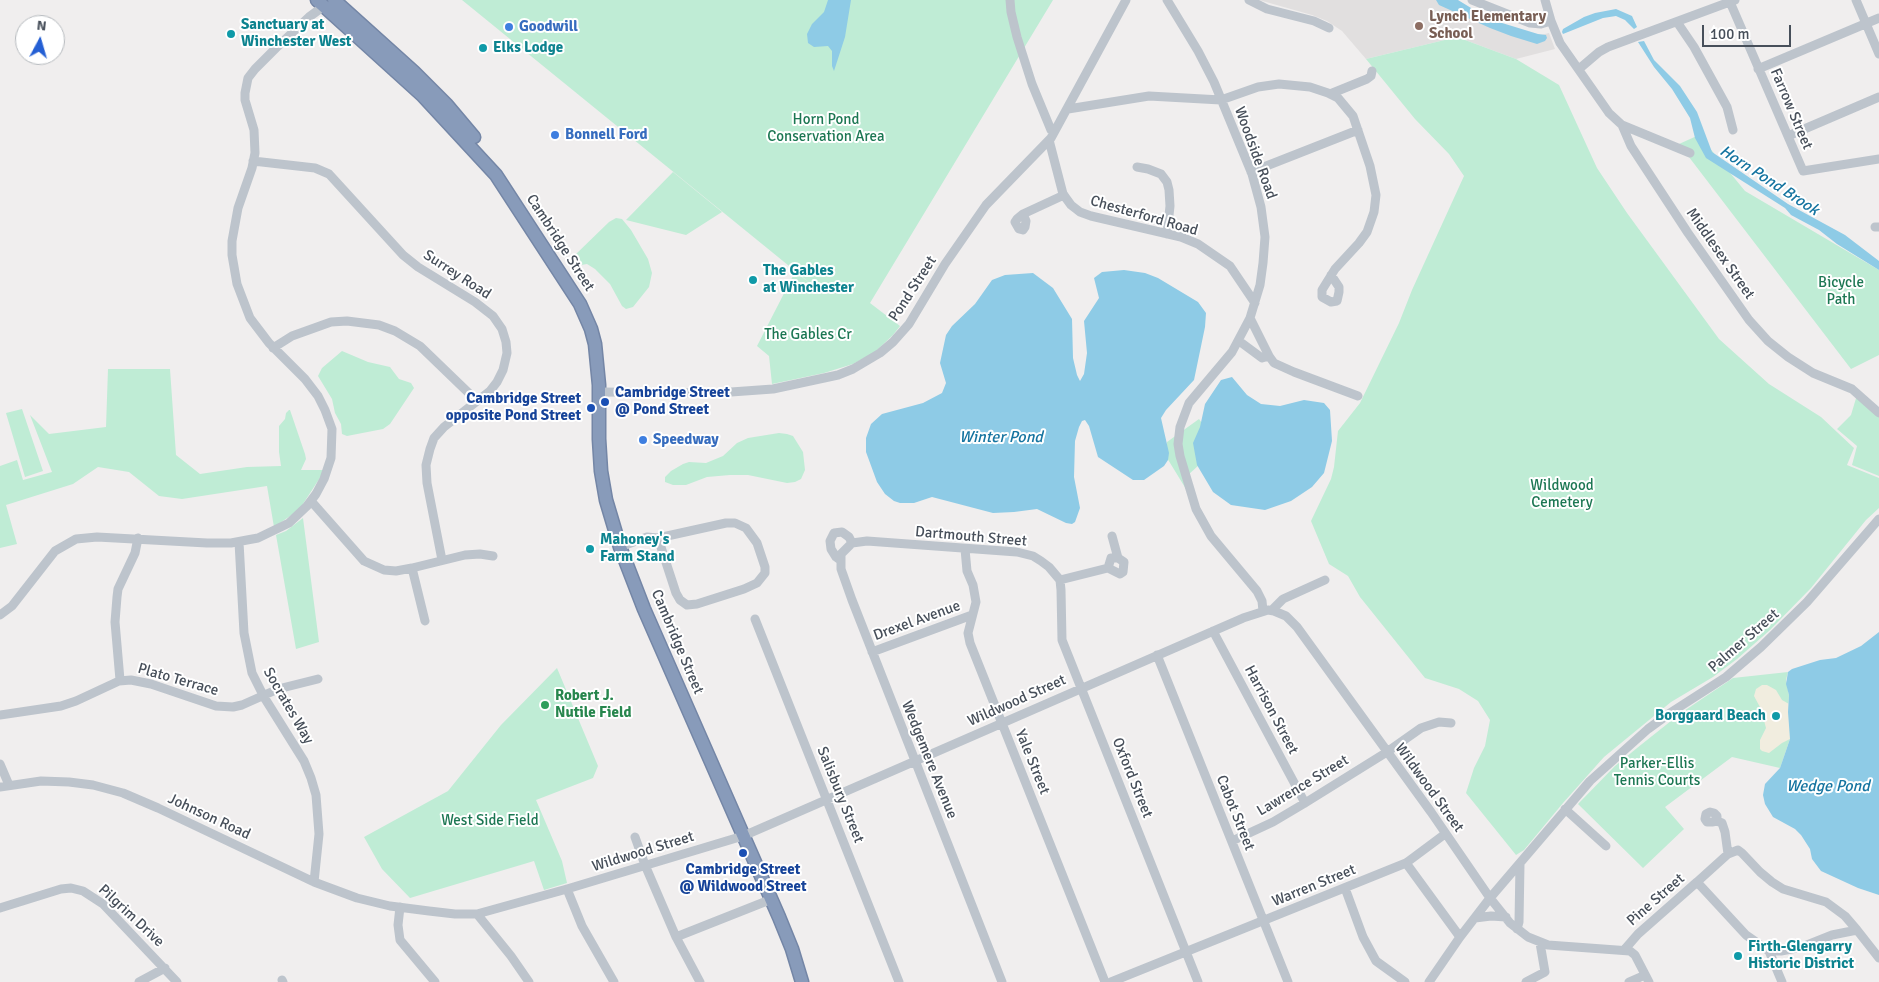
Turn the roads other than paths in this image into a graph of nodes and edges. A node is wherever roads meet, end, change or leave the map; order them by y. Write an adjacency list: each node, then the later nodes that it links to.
1 (311, 0): 11 (street)
2 (1010, 0): 26 (street)
3 (1126, 0): 24 (street, Pond Street)
4 (1167, 0): 23 (street, Woodside Road)
5 (1249, 0): 16 (street)
6 (1472, 0): 13 (street)
7 (1546, 0): 13 (street, Middlesex Street)
8 (1856, 0): 15 (street)
9 (1732, 1): 14 (street); 19 (street, Farrow Street)
10 (325, 2): 11 (street); 45 (highway, Cambridge Street)
11 (309, 17): 33 (street)
12 (1879, 18): 15 (street)
13 (1551, 21): 18 (street, Middlesex Street)
14 (1677, 22): 18 (street); 28 (street)
15 (1866, 24): 17 (street); 19 (street)
16 (1329, 28)
17 (1879, 54)
18 (1579, 68): 25 (street, Middlesex Street)
19 (1758, 69): 29 (street, Farrow Street)
20 (1372, 70): 21 (street)
21 (1330, 94): 23 (street); 27 (street)
22 (1879, 97): 29 (street)
23 (1221, 100): 24 (street); 35 (street, Woodside Road)
24 (1068, 109): 30 (street, Pond Street)
25 (1622, 125): 31 (street); 48 (street, Middlesex Street)
26 (1052, 130)
27 (1358, 130): 35 (street); 39 (street)
28 (1733, 130)
29 (1788, 136): 32 (street, Farrow Street)
30 (1049, 140): 36 (street, Chesterford Road); 45 (street, Pond Street)
31 (1690, 154)
32 (1879, 159)
33 (253, 161): 43 (street); 47 (street, Surrey Road)
34 (1138, 167): 38 (street)
35 (1251, 172): 40 (street, Woodside Road)
36 (1064, 195): 37 (street); 38 (street, Chesterford Road)
37 (1023, 214)
38 (1167, 234): 40 (street, Chesterford Road)
39 (1331, 275)
40 (1255, 303): 41 (street, Woodside Road)
41 (1250, 318): 42 (street, Woodside Road); 44 (street)
42 (1238, 341): 44 (street); 66 (street, Woodside Road)
43 (273, 348): 47 (street); 49 (street)
44 (1268, 356): 46 (street)
45 (599, 392): 56 (highway, Cambridge Street)
46 (1358, 396)
47 (477, 400): 60 (street, Surrey Road)
48 (1879, 413)
49 (311, 501): 54 (street); 62 (street)
50 (1879, 519): 87 (street, Palmer Street)
51 (1112, 536): 59 (street)
52 (138, 538): 54 (street); 67 (street); 74 (street)
53 (658, 538): 53 (street); 56 (street)
54 (239, 542): 77 (street, Socrates Way)
55 (850, 545): 57 (street, Dartmouth Street); 61 (street); 61 (street, Dartmouth Street)
56 (620, 547): 90 (highway, Cambridge Street)
57 (965, 549): 64 (street, Dartmouth Street); 68 (street, Yale Street)
58 (493, 556): 60 (street)
59 (1118, 558): 63 (street); 63 (street)
60 (442, 560): 62 (street)
61 (840, 560): 72 (street, Wedgemere Avenue)
62 (412, 568): 70 (street)
63 (1108, 568): 64 (street)
64 (1060, 580): 76 (street, Oxford Street)
65 (1325, 580): 66 (street)
66 (1268, 610): 71 (street, Wildwood Street); 81 (street, Wildwood Street)
67 (0, 615)
68 (972, 615): 72 (street, Drexel Avenue); 80 (street, Yale Street)
69 (755, 619): 85 (street, Salisbury Street)
70 (425, 621)
71 (1213, 631): 73 (street, Wildwood Street); 86 (street, Harrison Street)
72 (872, 652): 82 (street, Wedgemere Avenue)
73 (1157, 655): 76 (street, Wildwood Street); 92 (street, Cabot Street)
74 (120, 680): 77 (street, Plato Terrace); 78 (street, Plato Terrace)
75 (318, 680): 77 (street, Plato Terrace)
76 (1081, 688): 80 (street, Wildwood Street); 117 (street, Oxford Street)
77 (262, 695): 98 (street, Socrates Way)
78 (0, 715)
79 (1451, 722): 81 (street, Lawrence Street)
80 (1001, 724): 82 (street, Wildwood Street); 130 (street, Yale Street)
81 (1386, 752): 86 (street, Lawrence Street); 89 (street, Wildwood Street)
82 (915, 761): 85 (street, Wildwood Street); 129 (street, Wedgemere Avenue)
83 (0, 764): 84 (street)
84 (5, 786): 98 (street, Johnson Road)
85 (827, 800): 90 (street, Wildwood Street); 128 (street, Salisbury Street)
86 (1305, 803): 92 (street, Lawrence Street)
87 (1565, 809): 93 (street); 96 (street, Palmer Street)
88 (1717, 821): 94 (street)
89 (1445, 834): 95 (street, Warren Street); 103 (street, Wildwood Street)
90 (743, 836): 97 (street, Wildwood Street); 102 (highway, Cambridge Street)
91 (636, 837): 97 (street)
92 (1232, 841): 109 (street, Cabot Street)
93 (1606, 846)
94 (1732, 852): 99 (street); 111 (street)
95 (1406, 863): 100 (street, Warren Street); 113 (street)
96 (1520, 864): 103 (street, Palmer Street); 110 (street)
97 (645, 865): 101 (street, Wildwood Street); 112 (street)
98 (314, 882): 104 (street, Johnson Road)
99 (1697, 882): 115 (street, Pine Street); 116 (street, Pine Street)
100 (1345, 888): 109 (street, Warren Street); 134 (street)
101 (567, 889): 106 (street, Wildwood Street); 125 (street)
102 (772, 898): 112 (street); 127 (highway, Cambridge Street)
103 (1490, 898): 107 (street, Wildwood Street); 108 (street, Palmer Street)
104 (400, 907): 106 (street, Wildwood Street); 123 (street)
105 (0, 908): 119 (street, Pilgrim Drive)
106 (477, 914): 124 (street)
107 (1506, 917): 108 (street); 110 (street, Wildwood Street)
108 (1475, 918): 113 (street, Palmer Street)
109 (1264, 921): 117 (street, Warren Street); 133 (street, Cabot Street)
110 (1517, 929): 114 (street, Wildwood Street)
111 (1857, 930): 116 (street); 118 (street)
112 (676, 937): 126 (street)
113 (1460, 937): 135 (street, Palmer Street)
114 (1540, 943): 115 (street, Wildwood Street); 136 (street)
115 (1625, 949): 120 (street)
116 (1769, 951): 138 (street)
117 (1186, 952): 131 (street, Warren Street); 132 (street, Oxford Street)
118 (1879, 958)
119 (164, 968): 121 (street); 122 (street, Pilgrim Drive)
120 (1647, 978): 137 (street)
121 (139, 982)
122 (177, 982)
123 (435, 982)
124 (529, 982)
125 (614, 982)
126 (700, 982)
127 (802, 982)
128 (899, 982)
129 (1002, 982)
130 (1105, 982)
131 (1111, 982)
132 (1198, 982)
133 (1288, 982)
134 (1405, 982)
135 (1430, 982)
136 (1526, 982)
137 (1629, 982)
138 (1782, 982)

